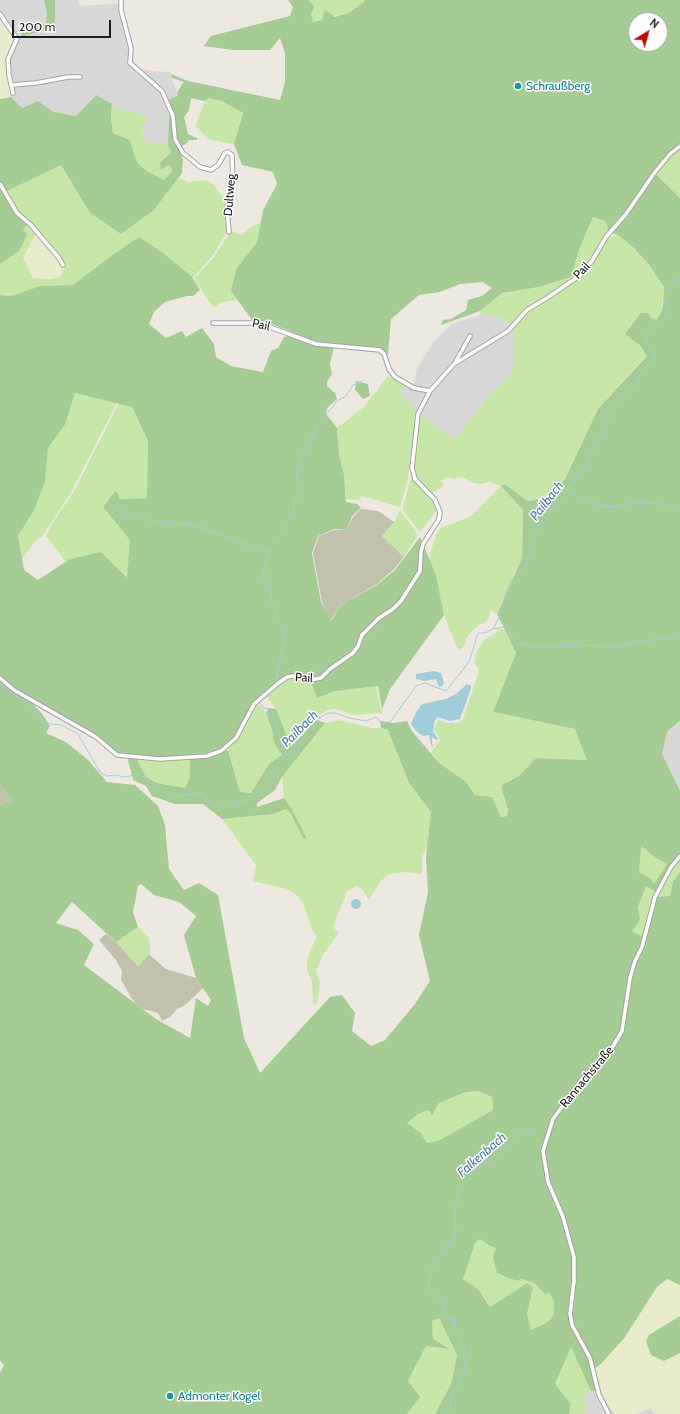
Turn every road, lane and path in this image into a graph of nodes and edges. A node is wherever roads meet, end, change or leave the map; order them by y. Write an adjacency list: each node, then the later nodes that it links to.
1 (121, 0): 8 (street, Dultweg)
2 (0, 14): 4 (street)
3 (80, 77): 4 (street)
4 (12, 85): 5 (street)
5 (13, 93)
6 (680, 146): 12 (street, Pail)
7 (0, 184): 9 (street)
8 (229, 232)
9 (62, 265)
10 (213, 323): 13 (street, Pail)
11 (470, 336): 12 (street, Pail)
12 (454, 364): 13 (street, Pail)
13 (430, 391): 14 (street, Pail)
14 (0, 678)
15 (680, 856): 16 (street, Rannachstraße)
16 (609, 1414)

